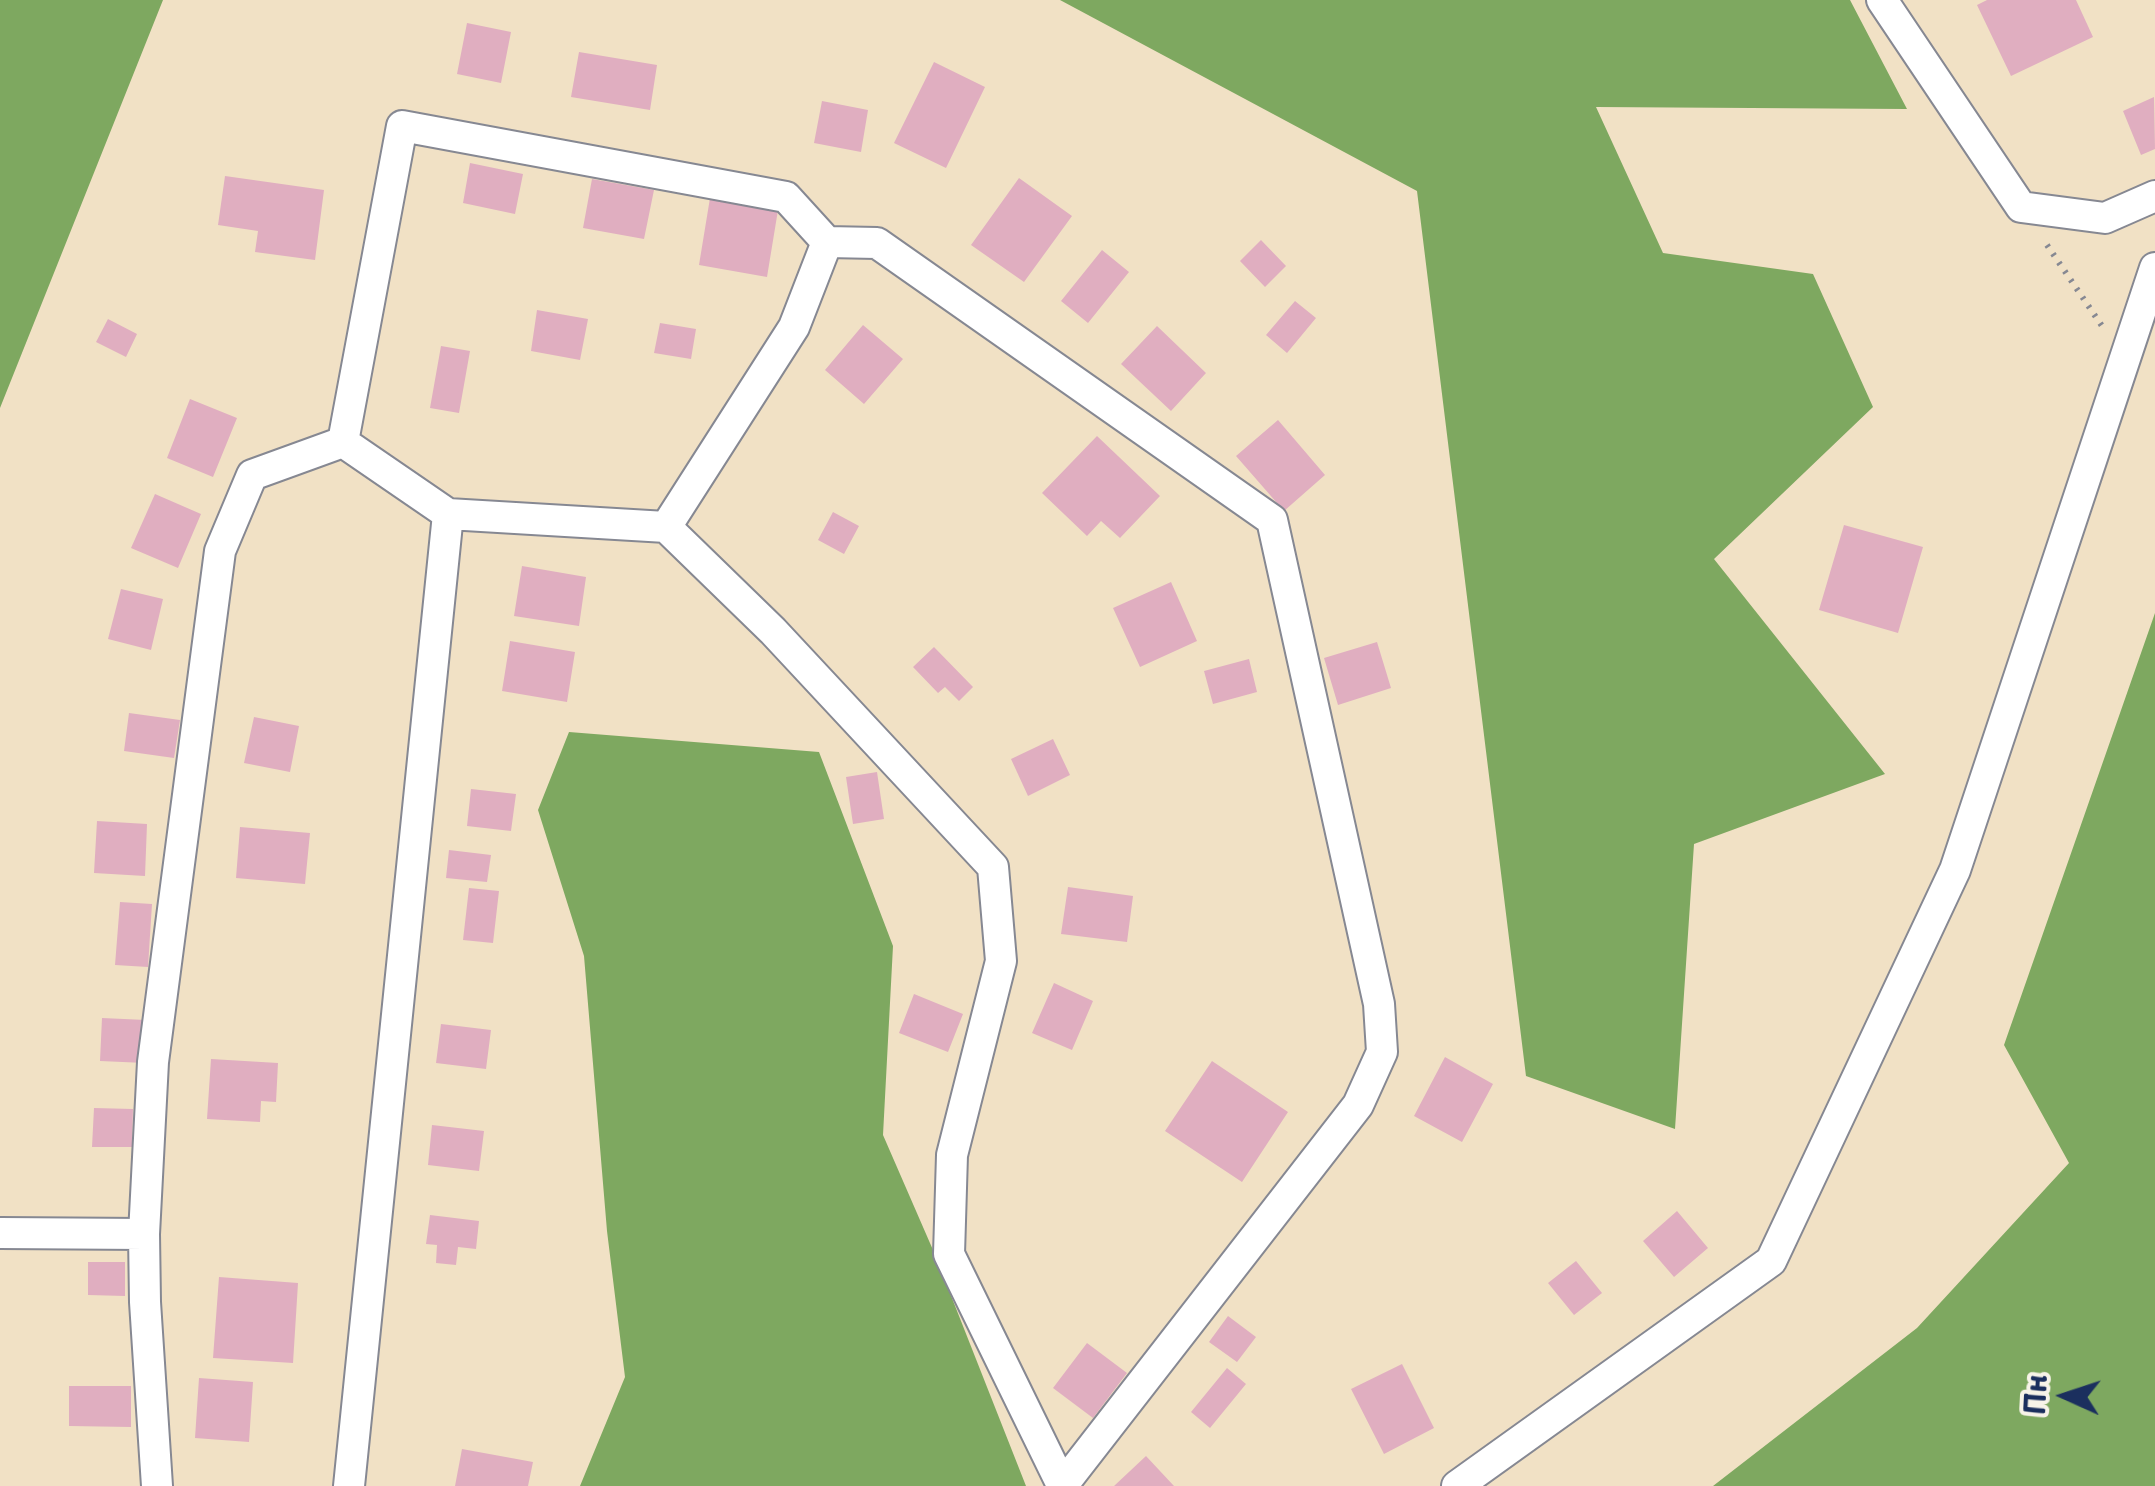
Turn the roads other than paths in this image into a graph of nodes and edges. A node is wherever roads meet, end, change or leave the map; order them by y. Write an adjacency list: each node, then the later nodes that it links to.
1 (1882, 0): 2 (street)
2 (2155, 196)
3 (828, 242): 5 (street); 7 (street); 12 (street)
4 (2155, 268): 13 (street)
5 (343, 442): 6 (street); 9 (street)
6 (448, 514): 7 (street); 11 (street)
7 (666, 527): 12 (street)
8 (0, 1232): 9 (street)
9 (144, 1234): 10 (street)
10 (157, 1486)
11 (349, 1486)
12 (1062, 1486)
13 (1457, 1486)

